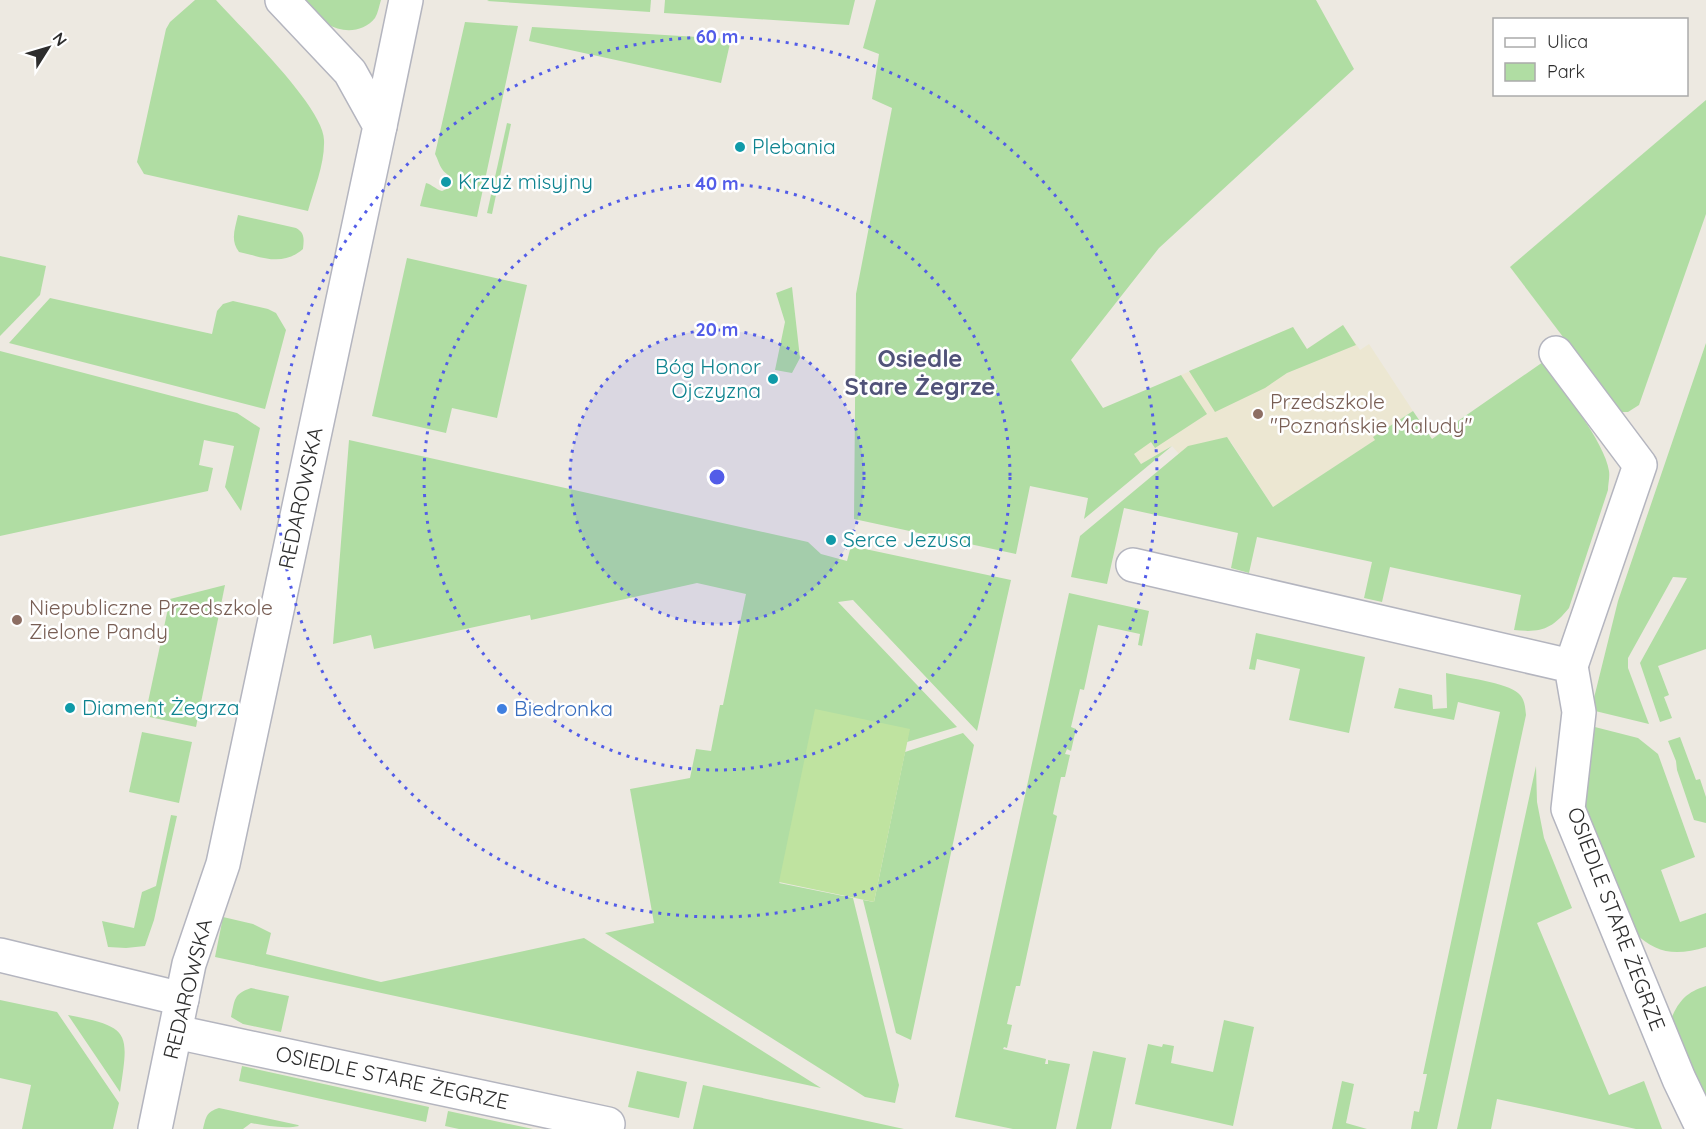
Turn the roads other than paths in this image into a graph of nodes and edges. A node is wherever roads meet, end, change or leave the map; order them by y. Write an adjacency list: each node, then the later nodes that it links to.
1 (282, 0): 3 (street)
2 (406, 0): 3 (street)
3 (380, 126): 8 (street, REDAROWSKA)
4 (1556, 353): 6 (street, OSIEDLE STARE ŻEGRZE)
5 (1133, 565): 6 (street)
6 (1572, 666): 12 (street, OSIEDLE STARE ŻEGRZE)
7 (0, 955): 8 (street)
8 (182, 999): 9 (street, REDAROWSKA)
9 (176, 1032): 10 (street, OSIEDLE STARE ŻEGRZE); 11 (street, REDAROWSKA)
10 (608, 1124)
11 (155, 1129)
12 (1703, 1129)

